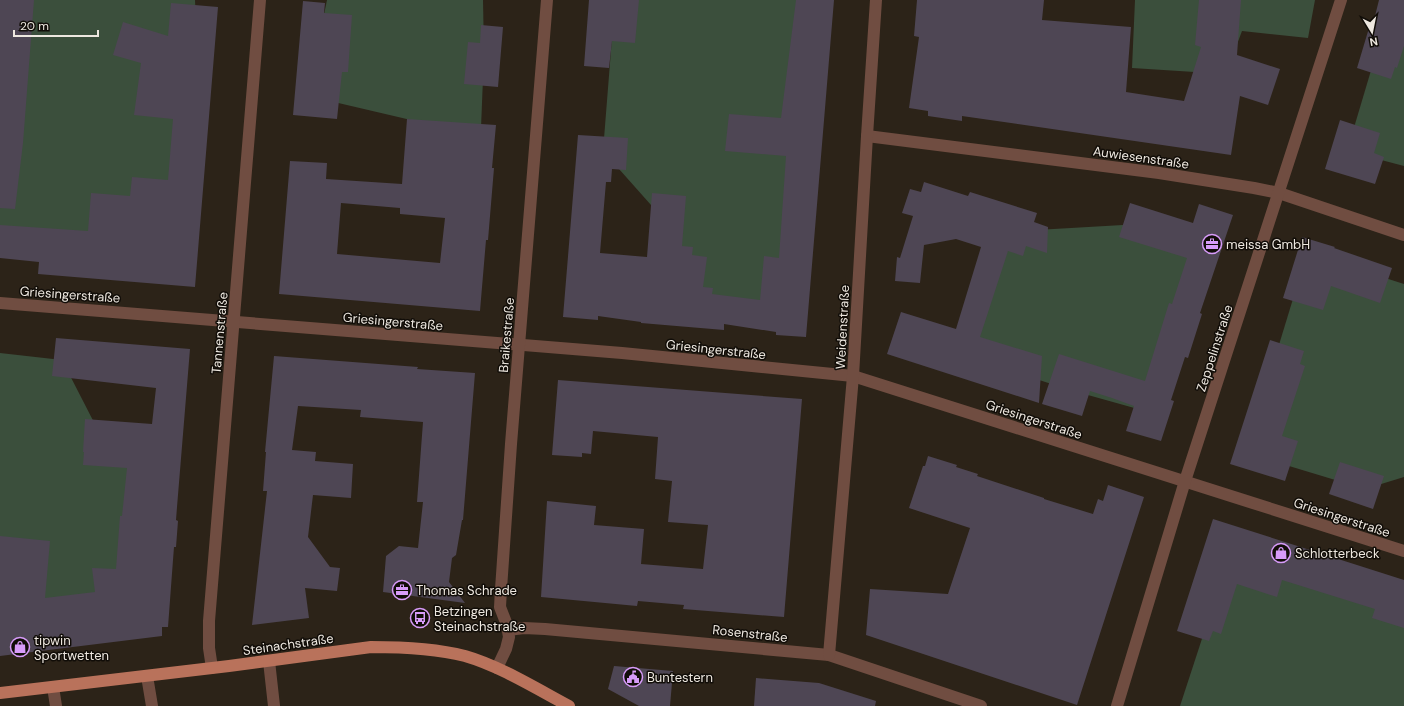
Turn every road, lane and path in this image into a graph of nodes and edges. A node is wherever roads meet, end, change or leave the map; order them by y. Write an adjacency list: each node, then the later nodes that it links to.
1 (260, 0): 9 (street, Tannenstraße)
2 (547, 0): 10 (street, Braikestraße)
3 (876, 0): 5 (street, Weidenstraße)
4 (1341, 0): 6 (street, Zeppelinstraße)
5 (867, 136): 6 (street, Auwiesenstraße); 11 (street, Weidenstraße)
6 (1279, 193): 7 (street, Auwiesenstraße); 12 (street, Zeppelinstraße)
7 (1404, 235)
8 (0, 302): 9 (street, Griesingerstraße)
9 (234, 321): 10 (street, Griesingerstraße); 17 (street, Tannenstraße)
10 (519, 345): 11 (street, Griesingerstraße); 14 (street, Braikestraße)
11 (853, 376): 12 (street, Griesingerstraße); 15 (street, Weidenstraße)
12 (1185, 481): 13 (street, Griesingerstraße); 27 (street, Zeppelinstraße)
13 (1404, 551)
14 (508, 630): 15 (street, Rosenstraße); 18 (street, Braikestraße)
15 (830, 655): 26 (street, Rosenstraße)
16 (269, 661): 17 (main road, Steinachstraße); 18 (main road, Steinachstraße); 24 (street)
17 (212, 668): 19 (main road, Steinachstraße)
18 (497, 668): 25 (main road, Steinachstraße)
19 (147, 676): 20 (main road, Steinachstraße); 23 (street)
20 (53, 687): 21 (main road, Steinachstraße); 22 (street)
21 (0, 694)
22 (56, 706)
23 (152, 706)
24 (274, 706)
25 (569, 706)
26 (981, 706)
27 (1117, 706)

